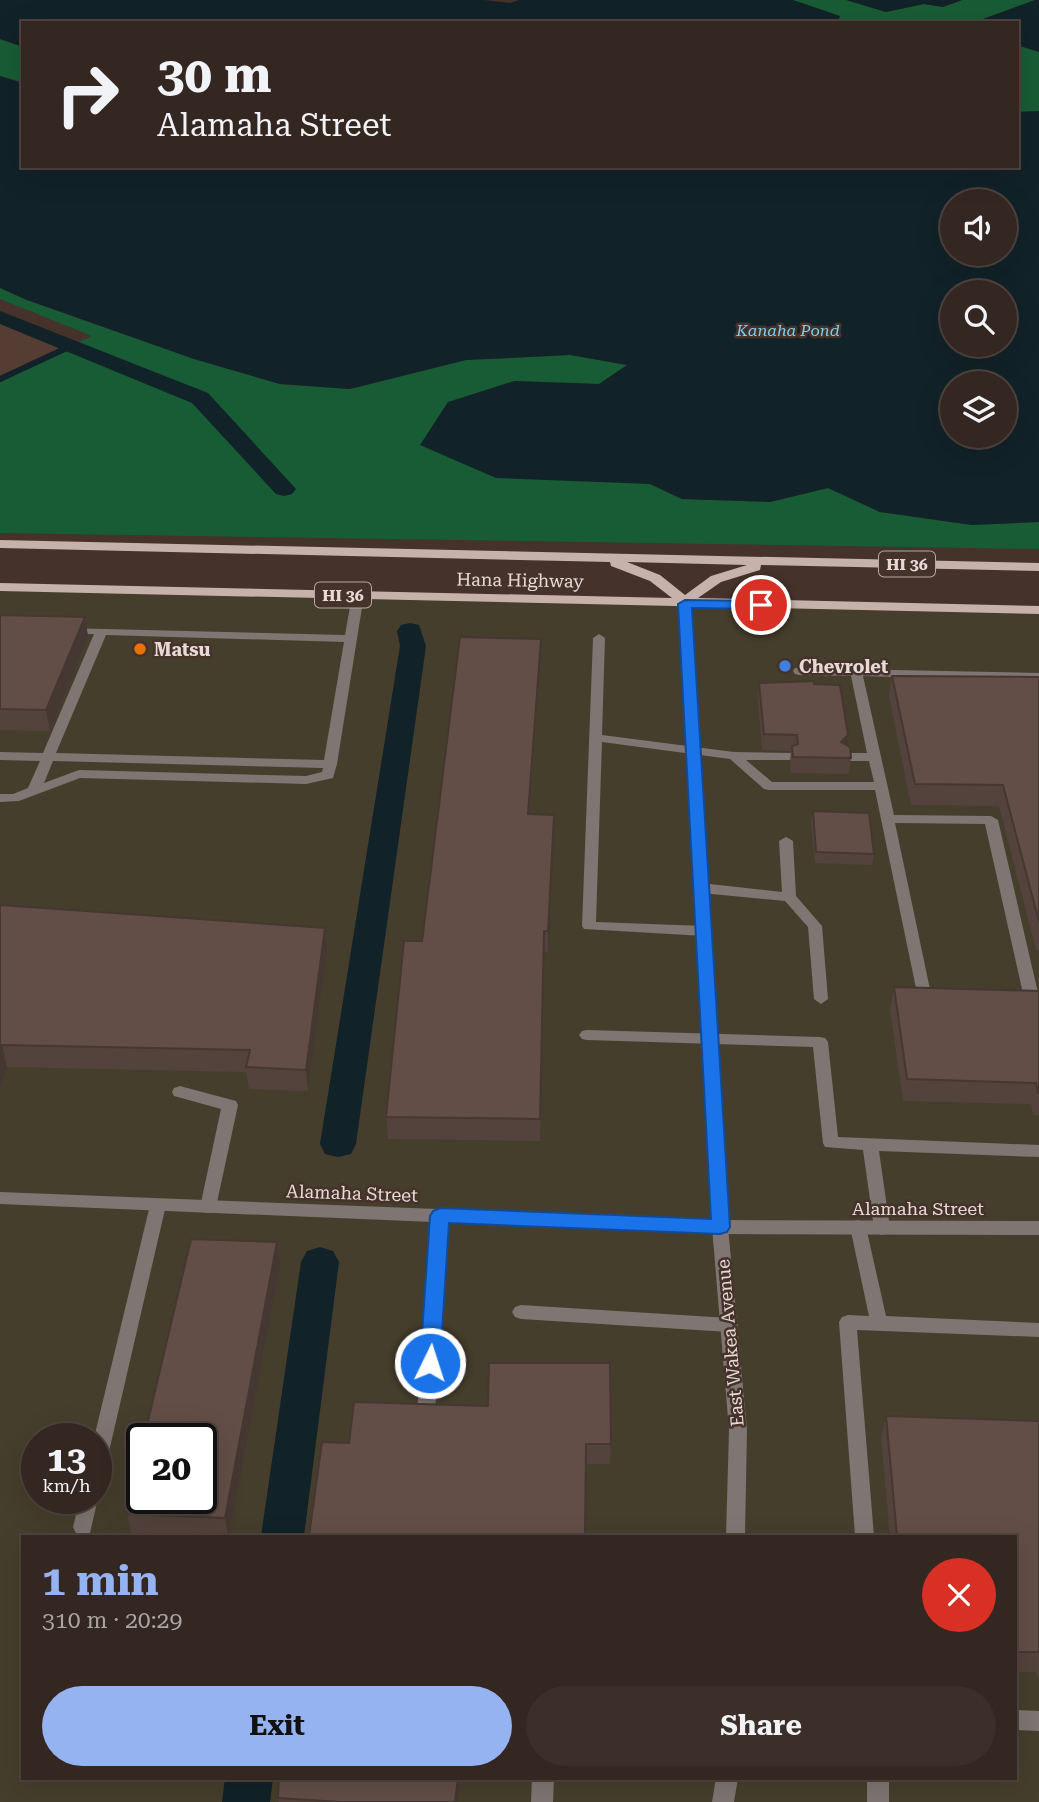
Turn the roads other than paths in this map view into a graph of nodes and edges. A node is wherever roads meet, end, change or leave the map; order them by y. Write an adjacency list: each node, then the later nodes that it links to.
1 (0, 544): 2 (main road, Hana Highway / HI 36)
2 (593, 557): 3 (main road, Hana Highway / HI 36); 7 (main road, HI 36)
3 (793, 562): 4 (main road, Hana Highway / HI 36); 7 (main road, HI 36)
4 (1039, 567)
5 (0, 587): 6 (main road, Hana Highway / HI 36)
6 (358, 595): 7 (main road, Hana Highway / HI 36); 12 (street)
7 (685, 604): 8 (main road, Hana Highway / HI 36); 17 (street, East Wakea Avenue)
8 (1039, 610)
9 (50, 629): 10 (street)
10 (101, 632): 12 (street); 23 (street)
11 (599, 638): 16 (street)
12 (351, 639): 24 (street)
13 (799, 671): 14 (street)
14 (856, 673): 15 (street); 22 (street)
15 (1039, 677)
16 (596, 738): 17 (street); 32 (street)
17 (694, 749): 20 (street); 30 (street, East Wakea Avenue)
18 (0, 756): 23 (street)
19 (789, 756): 20 (street)
20 (734, 757): 25 (street)
21 (846, 757): 22 (street)
22 (874, 757): 25 (street)
23 (48, 758): 24 (street); 26 (street)
24 (331, 764): 26 (street)
25 (881, 786): 28 (street)
26 (33, 792): 27 (street)
27 (0, 798)
28 (889, 819): 34 (street); 35 (street)
29 (786, 841): 31 (street)
30 (701, 888): 31 (street); 32 (street, East Wakea Avenue)
31 (789, 897): 33 (street)
32 (704, 931): 37 (street, East Wakea Avenue)
33 (821, 999)
34 (952, 999)
35 (1006, 1002)
36 (587, 1035): 37 (street)
37 (709, 1038): 39 (street); 45 (street, East Wakea Avenue)
38 (180, 1091): 43 (street)
39 (870, 1144): 40 (street); 47 (street)
40 (1039, 1151)
41 (0, 1198): 42 (street, Alamaha Street)
42 (158, 1205): 43 (street, Alamaha Street); 54 (street)
43 (208, 1207): 44 (street, Alamaha Street)
44 (440, 1216): 45 (street, Alamaha Street); 53 (street)
45 (720, 1227): 46 (street, Alamaha Street); 51 (street, East Wakea Avenue)
46 (858, 1227): 47 (street, Alamaha Street); 50 (street)
47 (882, 1228): 48 (street, Alamaha Street)
48 (1039, 1228)
49 (520, 1312): 51 (street)
50 (879, 1324): 52 (street); 58 (street)
51 (729, 1325): 57 (street, East Wakea Avenue)
52 (1039, 1330)
53 (426, 1412)
54 (107, 1423)
55 (86, 1514): 56 (street)
56 (83, 1527)
57 (736, 1535)
58 (865, 1535)
59 (1017, 1720): 60 (street)
60 (1039, 1721)
61 (543, 1780): 64 (street)
62 (727, 1780): 65 (street)
63 (878, 1780): 66 (street)
64 (542, 1802)
65 (723, 1802)
66 (878, 1802)

